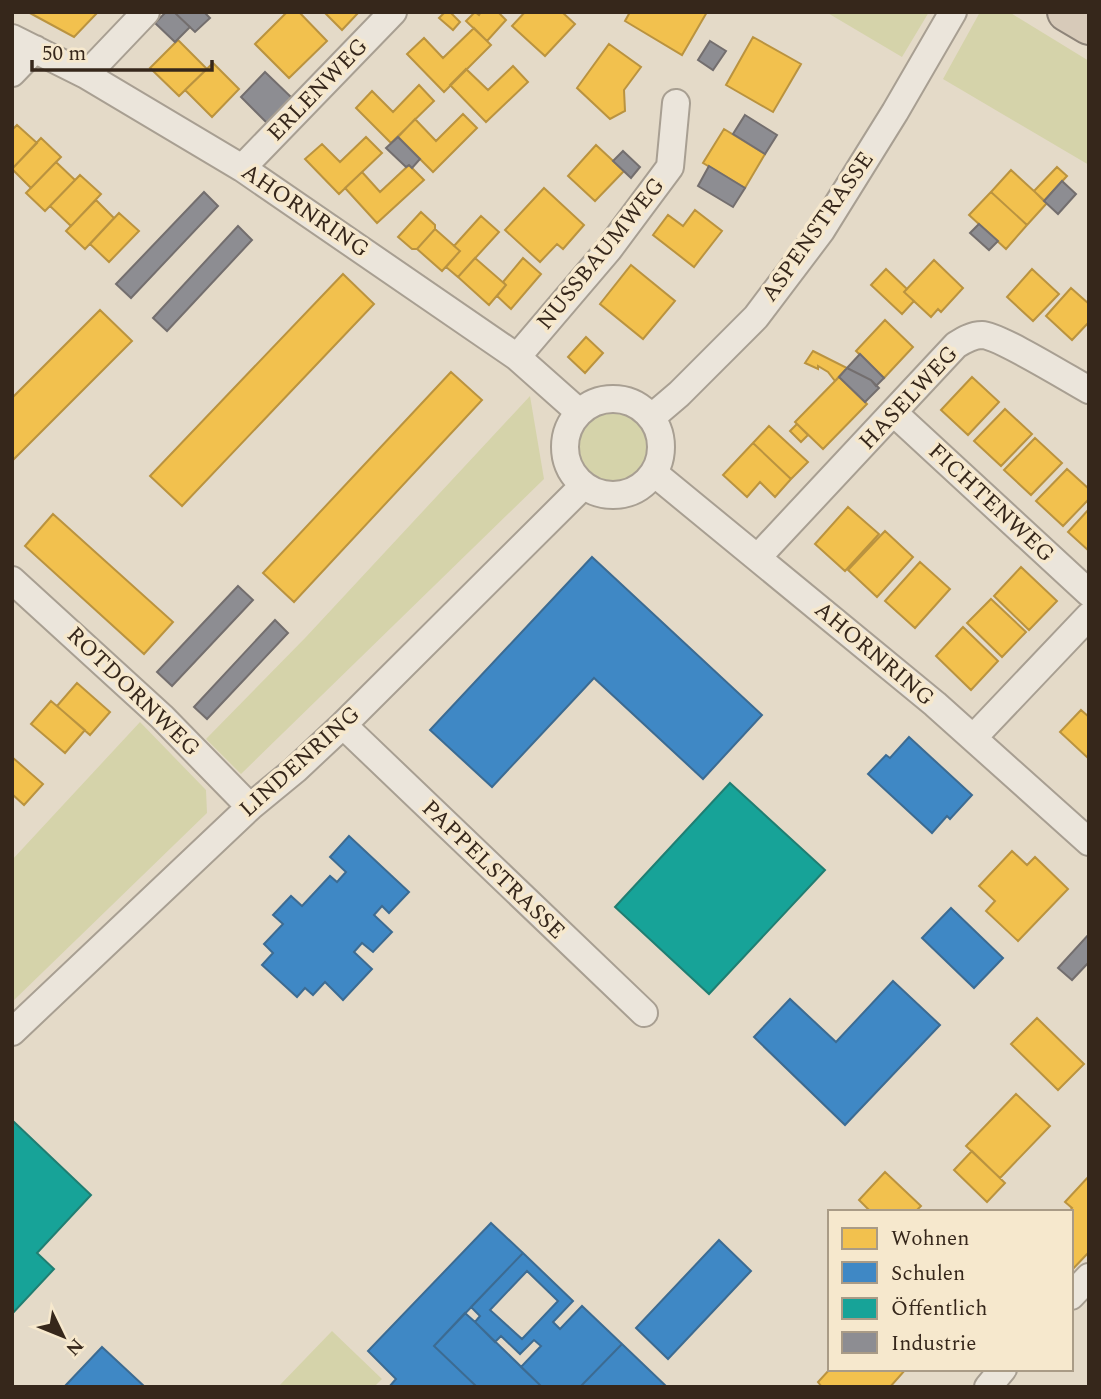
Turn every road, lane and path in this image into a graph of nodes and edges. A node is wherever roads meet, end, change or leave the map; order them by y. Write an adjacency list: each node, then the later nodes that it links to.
1 (146, 12): 8 (street)
2 (394, 12): 10 (street, ERLENWEG)
3 (953, 12): 15 (street, ASPENSTRASSE)
4 (1067, 12): 5 (highway)
5 (1089, 25)
6 (23, 44): 7 (street); 8 (street, AHORNRING)
7 (12, 73)
8 (86, 75): 10 (street, AHORNRING)
9 (676, 103): 11 (street, NUSSBAUMWEG)
10 (242, 168): 11 (street, AHORNRING)
11 (517, 357): 13 (street, AHORNRING)
12 (1089, 390): 14 (street, HASELWEG)
13 (579, 412): 15 (street); 17 (street)
14 (894, 413): 18 (street, HASELWEG); 20 (street, FICHTENWEG)
15 (652, 417): 16 (street)
16 (654, 473): 17 (street); 18 (street, AHORNRING)
17 (583, 486): 22 (street, LINDENRING)
18 (758, 557): 23 (street, AHORNRING)
19 (12, 580): 24 (street, ROTDORNWEG)
20 (1089, 593)
21 (1089, 616): 23 (street)
22 (343, 725): 24 (street, LINDENRING); 26 (street, PAPPELSTRASSE)
23 (974, 737): 25 (street, AHORNRING)
24 (250, 807): 27 (street, LINDENRING)
25 (1085, 830)
26 (644, 1013)
27 (12, 1032)
28 (1089, 1277): 29 (street)
29 (1073, 1294)
30 (1001, 1371): 31 (street)
31 (988, 1387)

